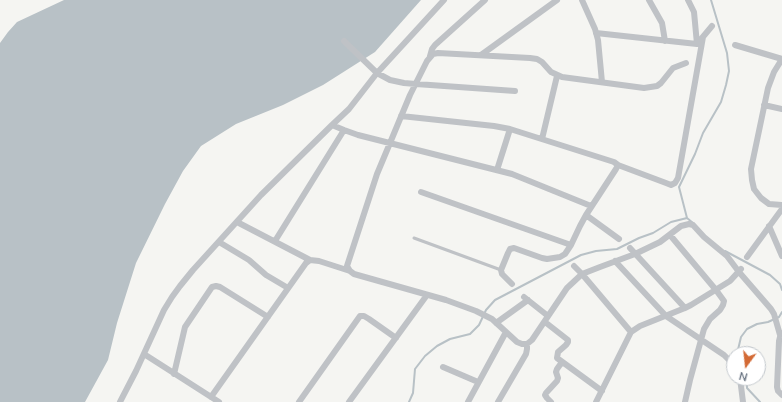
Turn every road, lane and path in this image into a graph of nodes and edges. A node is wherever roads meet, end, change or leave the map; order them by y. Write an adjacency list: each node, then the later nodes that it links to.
1 (444, 0): 18 (street)
2 (485, 0): 15 (street)
3 (582, 0): 8 (street)
4 (649, 0): 11 (street)
5 (688, 0): 12 (street)
6 (555, 1): 14 (street)
7 (712, 26): 9 (street)
8 (596, 33): 11 (street); 20 (street)
9 (703, 37): 12 (street); 31 (street)
10 (344, 41): 18 (street)
11 (665, 41): 12 (street)
12 (697, 44)
13 (735, 45): 16 (street)
14 (481, 55): 15 (street); 19 (street)
15 (430, 57): 21 (street)
16 (782, 59): 23 (street)
17 (686, 63): 20 (street)
18 (378, 73): 21 (street); 26 (street)
19 (557, 76): 20 (street); 29 (street)
20 (602, 82)
21 (416, 84): 22 (street); 25 (street)
22 (515, 91)
23 (764, 106): 24 (street); 35 (street)
24 (782, 109)
25 (401, 116): 27 (street); 30 (street)
26 (332, 125): 28 (street); 38 (street)
27 (510, 129): 29 (street); 32 (street)
28 (344, 130): 30 (street); 43 (street)
29 (542, 139): 31 (street)
30 (390, 143): 32 (street); 54 (street)
31 (618, 165): 34 (street)
32 (497, 170): 34 (street)
33 (421, 192): 45 (street)
34 (591, 206): 37 (street)
35 (782, 206)
36 (782, 209): 39 (street)
37 (586, 215): 42 (street); 45 (street)
38 (238, 222): 43 (street); 44 (street)
39 (769, 226): 47 (street); 48 (street)
40 (670, 235): 46 (street); 53 (street); 58 (street)
41 (414, 238): 52 (lane)
42 (619, 239)
43 (275, 241): 49 (street)
44 (219, 242): 57 (street); 71 (street)
45 (571, 245): 52 (street)
46 (632, 251): 50 (street); 60 (street)
47 (782, 256)
48 (747, 257)
49 (310, 260): 54 (street); 57 (street)
50 (615, 261): 55 (street); 61 (street)
51 (574, 266): 55 (street)
52 (501, 270): 56 (street)
53 (740, 270): 58 (street); 67 (street)
54 (350, 271): 59 (street)
55 (582, 274): 63 (street); 66 (street)
56 (512, 284)
57 (288, 288): 62 (street)
58 (716, 290): 60 (street); 69 (street)
59 (427, 295): 64 (street); 68 (street)
60 (685, 308): 61 (street)
61 (666, 316): 66 (street); 69 (street)
62 (268, 317): 75 (street); 80 (street)
63 (547, 319): 64 (street); 70 (street); 73 (street)
64 (494, 321): 65 (street)
65 (506, 332): 70 (street); 76 (street)
66 (631, 332): 78 (street)
67 (781, 333): 79 (street)
68 (396, 338): 83 (street); 84 (street)
69 (701, 340): 72 (street); 89 (street)
70 (527, 344): 86 (street)
71 (144, 354): 75 (street); 81 (street)
72 (726, 357)
73 (562, 362): 78 (street); 87 (street)
74 (443, 367): 76 (street)
75 (174, 374): 80 (street)
76 (478, 382): 85 (street)
77 (741, 386): 90 (street)
78 (602, 391): 88 (street)
79 (782, 395)
80 (211, 397): 82 (street)
81 (120, 402)
82 (219, 402)
83 (299, 402)
84 (349, 402)
85 (468, 402)
86 (498, 402)
87 (551, 402)
88 (596, 402)
89 (686, 402)
90 (743, 402)

